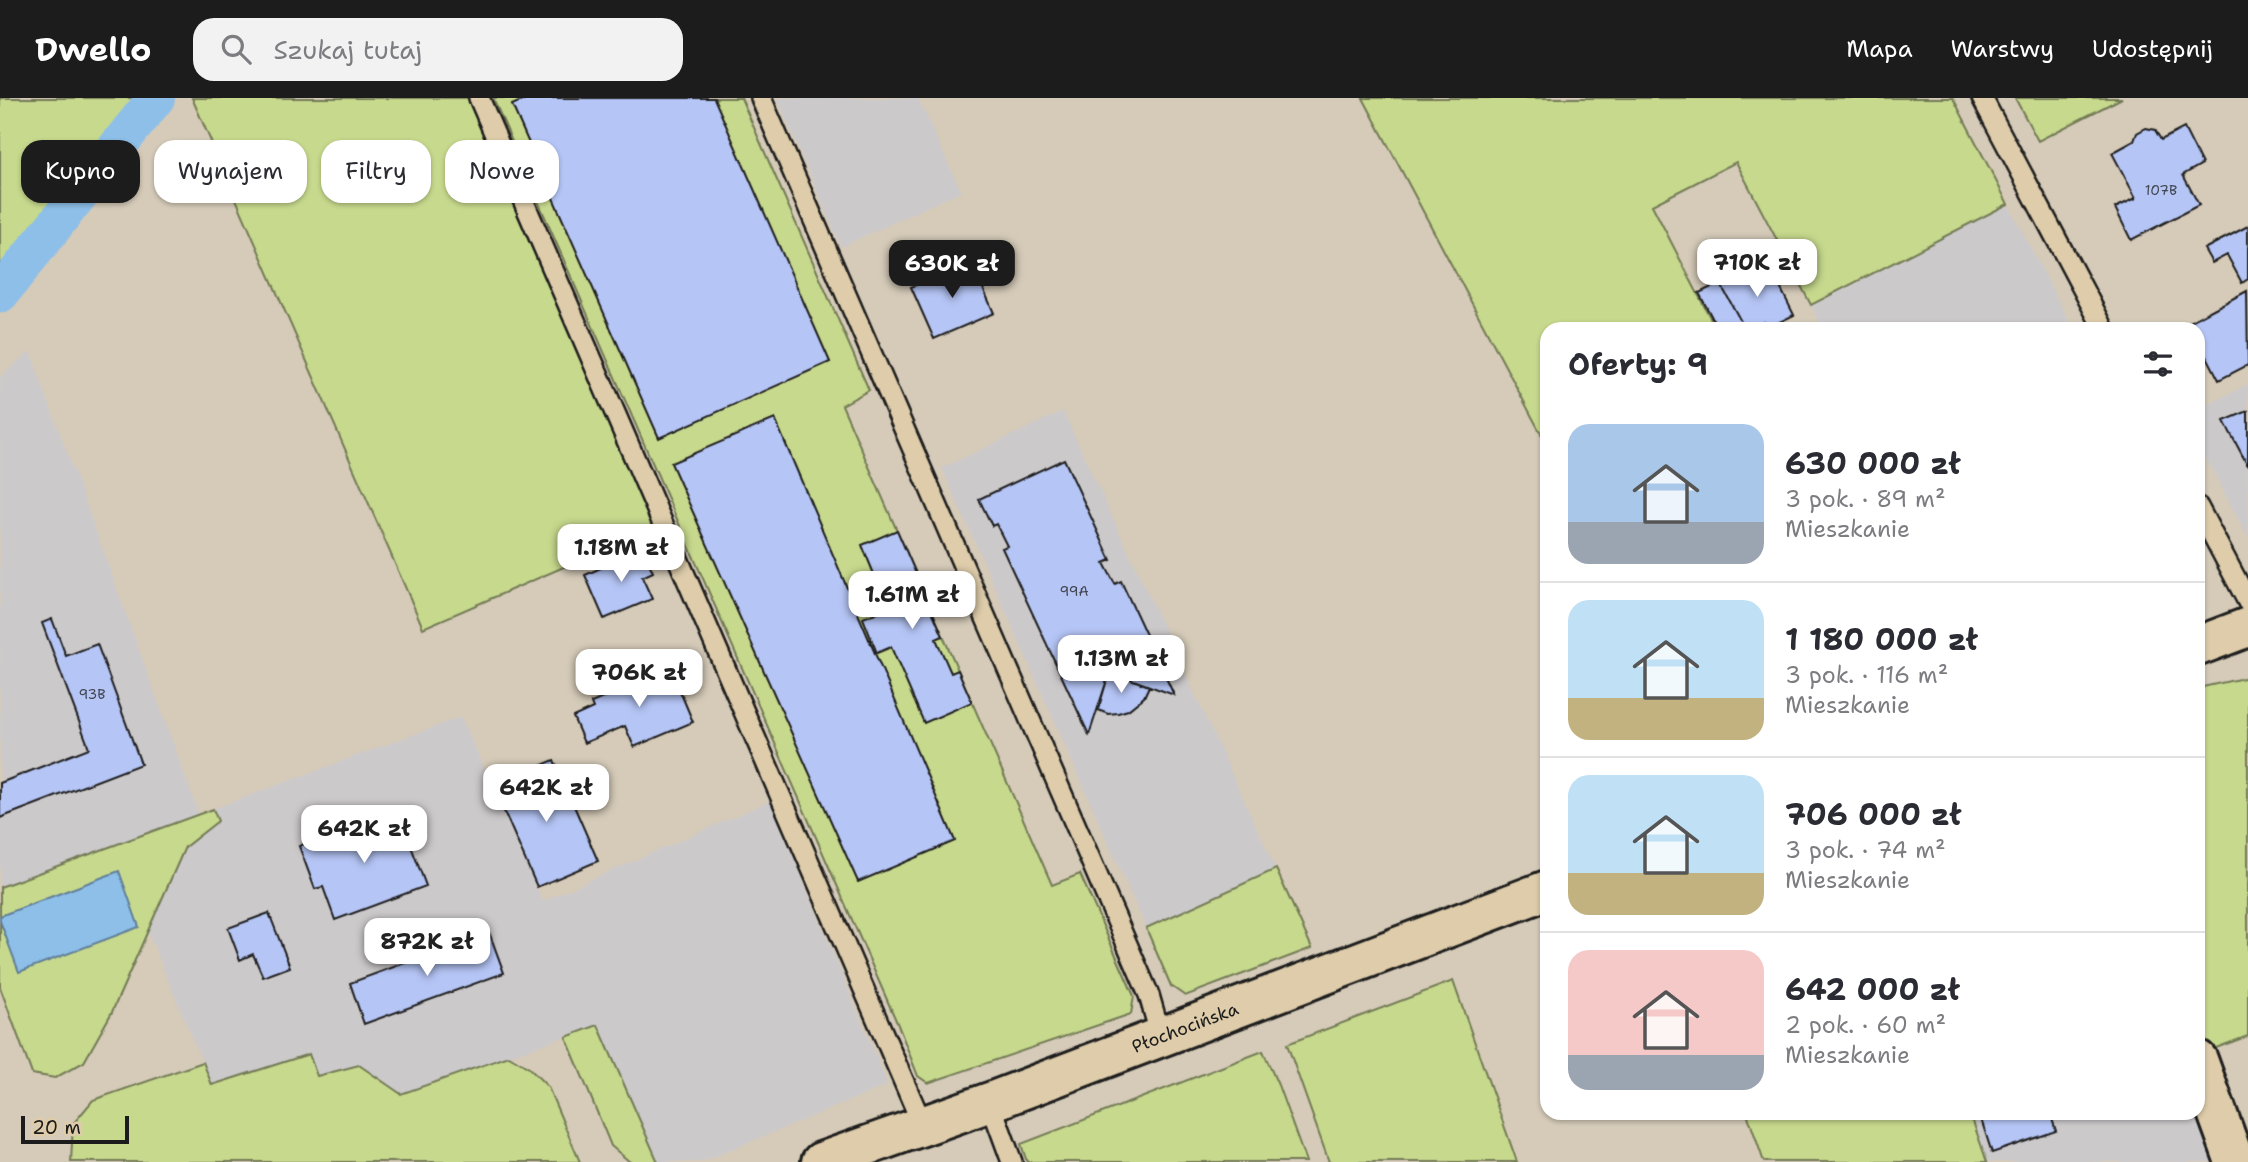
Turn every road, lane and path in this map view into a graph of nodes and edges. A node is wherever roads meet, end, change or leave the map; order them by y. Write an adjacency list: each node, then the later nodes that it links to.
1 (479, 98): 13 (lane)
2 (761, 98): 10 (lane)
3 (1982, 98): 4 (lane)
4 (2100, 322)
5 (2205, 520): 6 (lane)
6 (2248, 602)
7 (2248, 627): 8 (main road)
8 (2205, 643)
9 (1540, 893): 10 (main road, Płochocińska)
10 (1161, 1037): 12 (main road, Płochocińska)
11 (2205, 1079): 16 (main road)
12 (990, 1102): 13 (main road, Płochocińska); 15 (lane)
13 (923, 1126): 14 (main road, Płochocińska)
14 (821, 1162)
15 (1012, 1162)
16 (2235, 1162)

